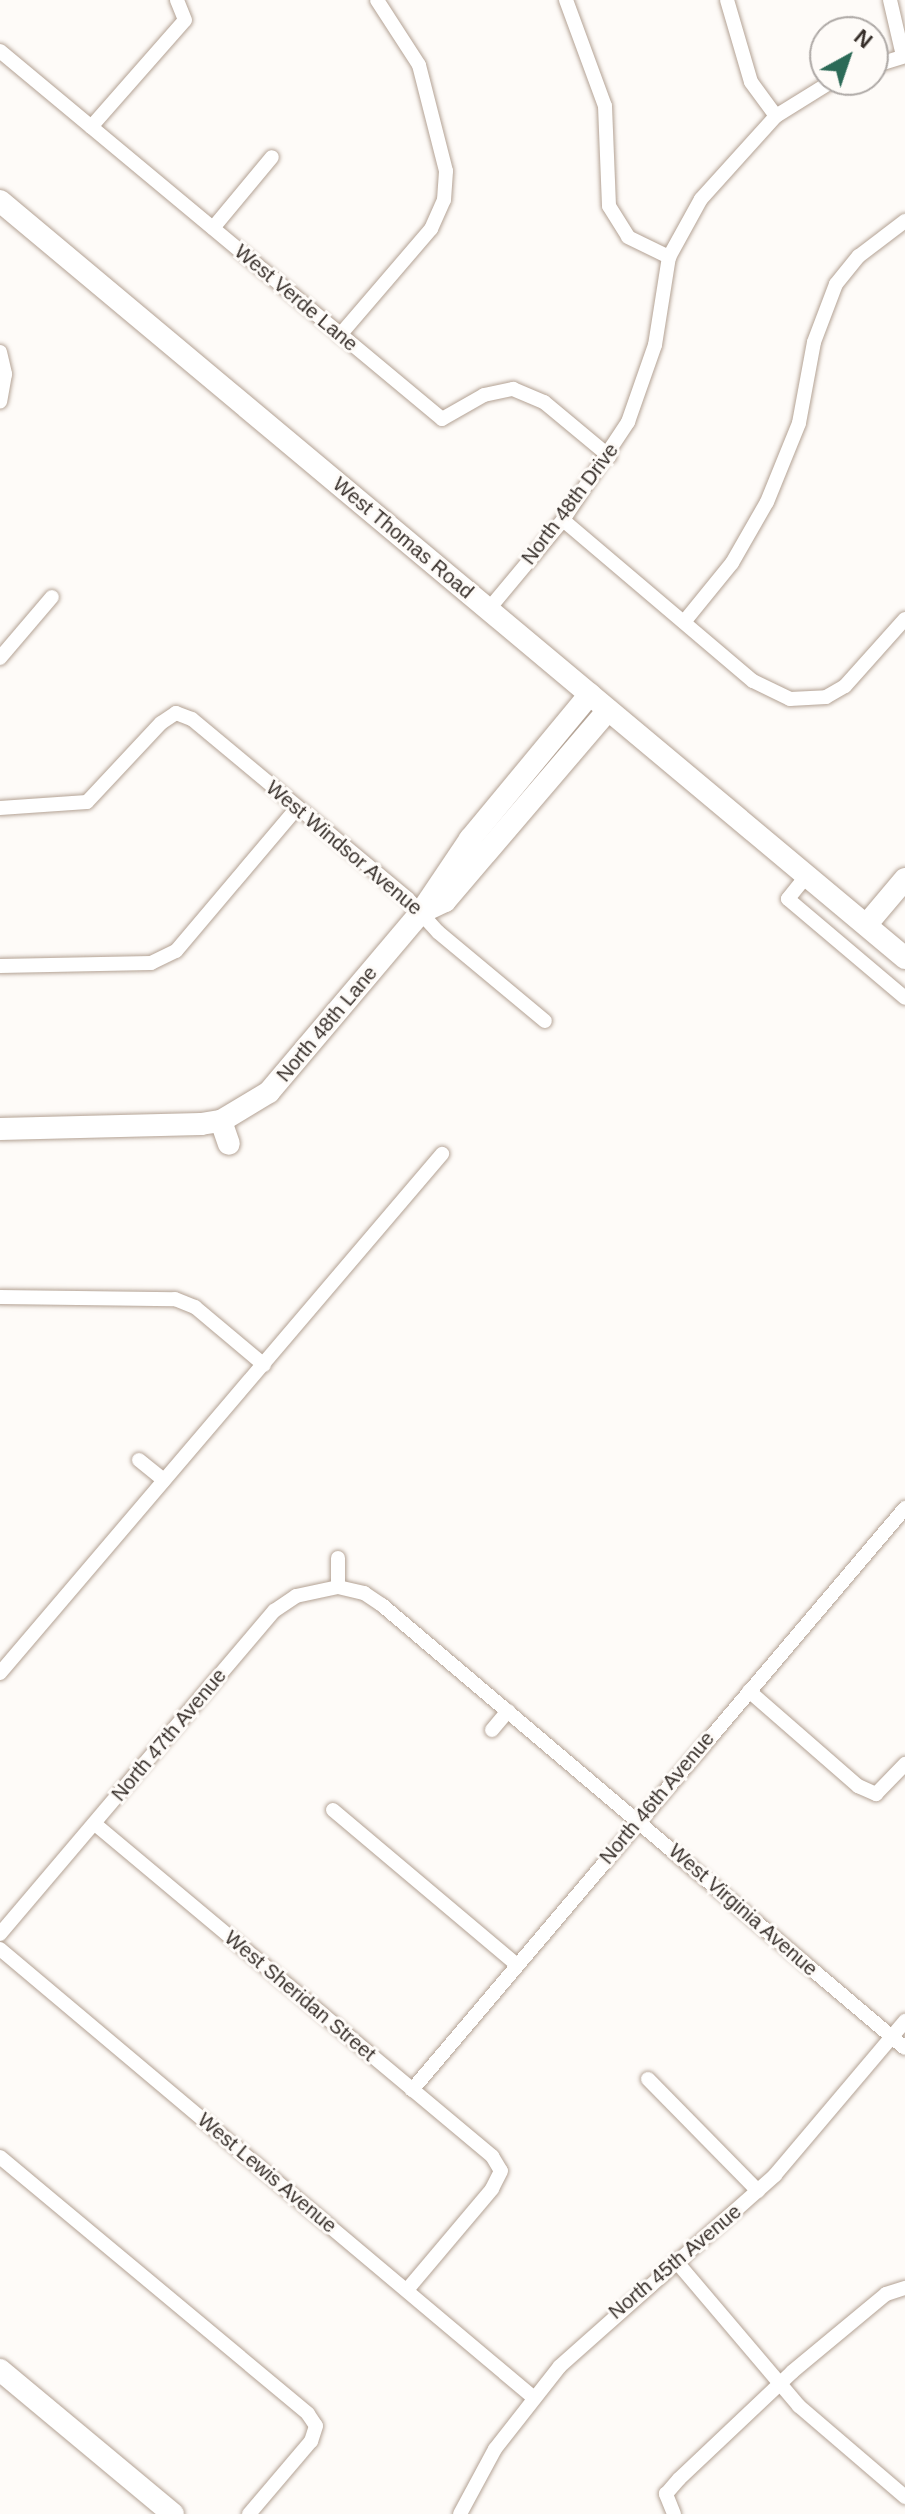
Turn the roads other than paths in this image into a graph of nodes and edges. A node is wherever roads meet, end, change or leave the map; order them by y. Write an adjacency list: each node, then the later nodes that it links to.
1 (177, 0): 10 (street)
2 (377, 0): 16 (street)
3 (566, 0): 15 (street)
4 (727, 0): 9 (street)
5 (890, 0): 7 (street)
6 (0, 51): 10 (street, West Verde Lane)
7 (904, 56)
8 (809, 96): 9 (street, North 48th Drive)
9 (776, 116): 15 (street, North 48th Drive)
10 (91, 127): 14 (street, West Verde Lane)
11 (272, 157): 14 (street)
12 (0, 201): 22 (street, West Thomas Road)
13 (905, 221): 24 (street)
14 (213, 228): 16 (street, West Verde Lane)
15 (669, 257): 19 (street, North 48th Drive)
16 (340, 335): 19 (street, West Verde Lane)
17 (0, 352): 18 (street)
18 (0, 402)
19 (609, 456): 20 (street, North 48th Drive)
20 (563, 520): 22 (street, North 48th Drive); 24 (street)
21 (52, 597): 25 (street)
22 (488, 610): 26 (street, West Thomas Road)
23 (905, 619): 24 (street)
24 (684, 622)
25 (0, 658)
26 (590, 694): 27 (street, West Thomas Road); 32 (street, North 48th Lane)
27 (608, 710): 30 (street, West Thomas Road); 32 (street, North 48th Lane)
28 (0, 808): 29 (street, West Windsor Avenue)
29 (297, 808): 32 (street, West Windsor Avenue); 35 (street)
30 (808, 874): 33 (street, West Thomas Road); 36 (street)
31 (905, 879): 33 (street)
32 (421, 912): 37 (street, West Windsor Avenue); 38 (street, North 48th Lane)
33 (867, 924): 34 (street, West Thomas Road)
34 (905, 958)
35 (0, 966)
36 (905, 998)
37 (545, 1021)
38 (221, 1121): 39 (street, North 48th Lane); 40 (street)
39 (0, 1129)
40 (229, 1144)
41 (442, 1154): 43 (street)
42 (0, 1297): 43 (street)
43 (264, 1365): 45 (street)
44 (139, 1460): 45 (street)
45 (164, 1480): 49 (street)
46 (905, 1508): 50 (street, North 46th Avenue)
47 (338, 1558): 48 (street)
48 (338, 1587): 51 (street, West Virginia Avenue); 56 (street, North 47th Avenue)
49 (0, 1673)
50 (749, 1691): 53 (street); 55 (street, North 46th Avenue)
51 (508, 1711): 52 (street); 55 (street, West Virginia Avenue)
52 (492, 1730)
53 (905, 1764)
54 (333, 1810): 59 (street)
55 (638, 1820): 59 (street, North 46th Avenue); 61 (street, West Virginia Avenue)
56 (95, 1824): 57 (street, North 47th Avenue); 64 (street, West Sheridan Street)
57 (0, 1934)
58 (0, 1949): 69 (street, West Lewis Avenue)
59 (517, 1965): 64 (street, North 46th Avenue)
60 (905, 2021): 61 (street, North 45th Avenue)
61 (891, 2037): 62 (street, West Virginia Avenue); 66 (street, North 45th Avenue)
62 (905, 2048)
63 (648, 2079): 66 (street)
64 (412, 2090): 69 (street, West Sheridan Street)
65 (0, 2157): 75 (street)
66 (758, 2191): 67 (street, North 45th Avenue)
67 (676, 2261): 71 (street); 72 (street, North 45th Avenue)
68 (904, 2288): 71 (street)
69 (407, 2290): 72 (street, West Lewis Avenue)
70 (0, 2370): 74 (street)
71 (779, 2384): 73 (street); 77 (street)
72 (534, 2398): 76 (street, North 45th Avenue)
73 (905, 2497)
74 (173, 2514)
75 (249, 2514)
76 (460, 2514)
77 (674, 2514)

